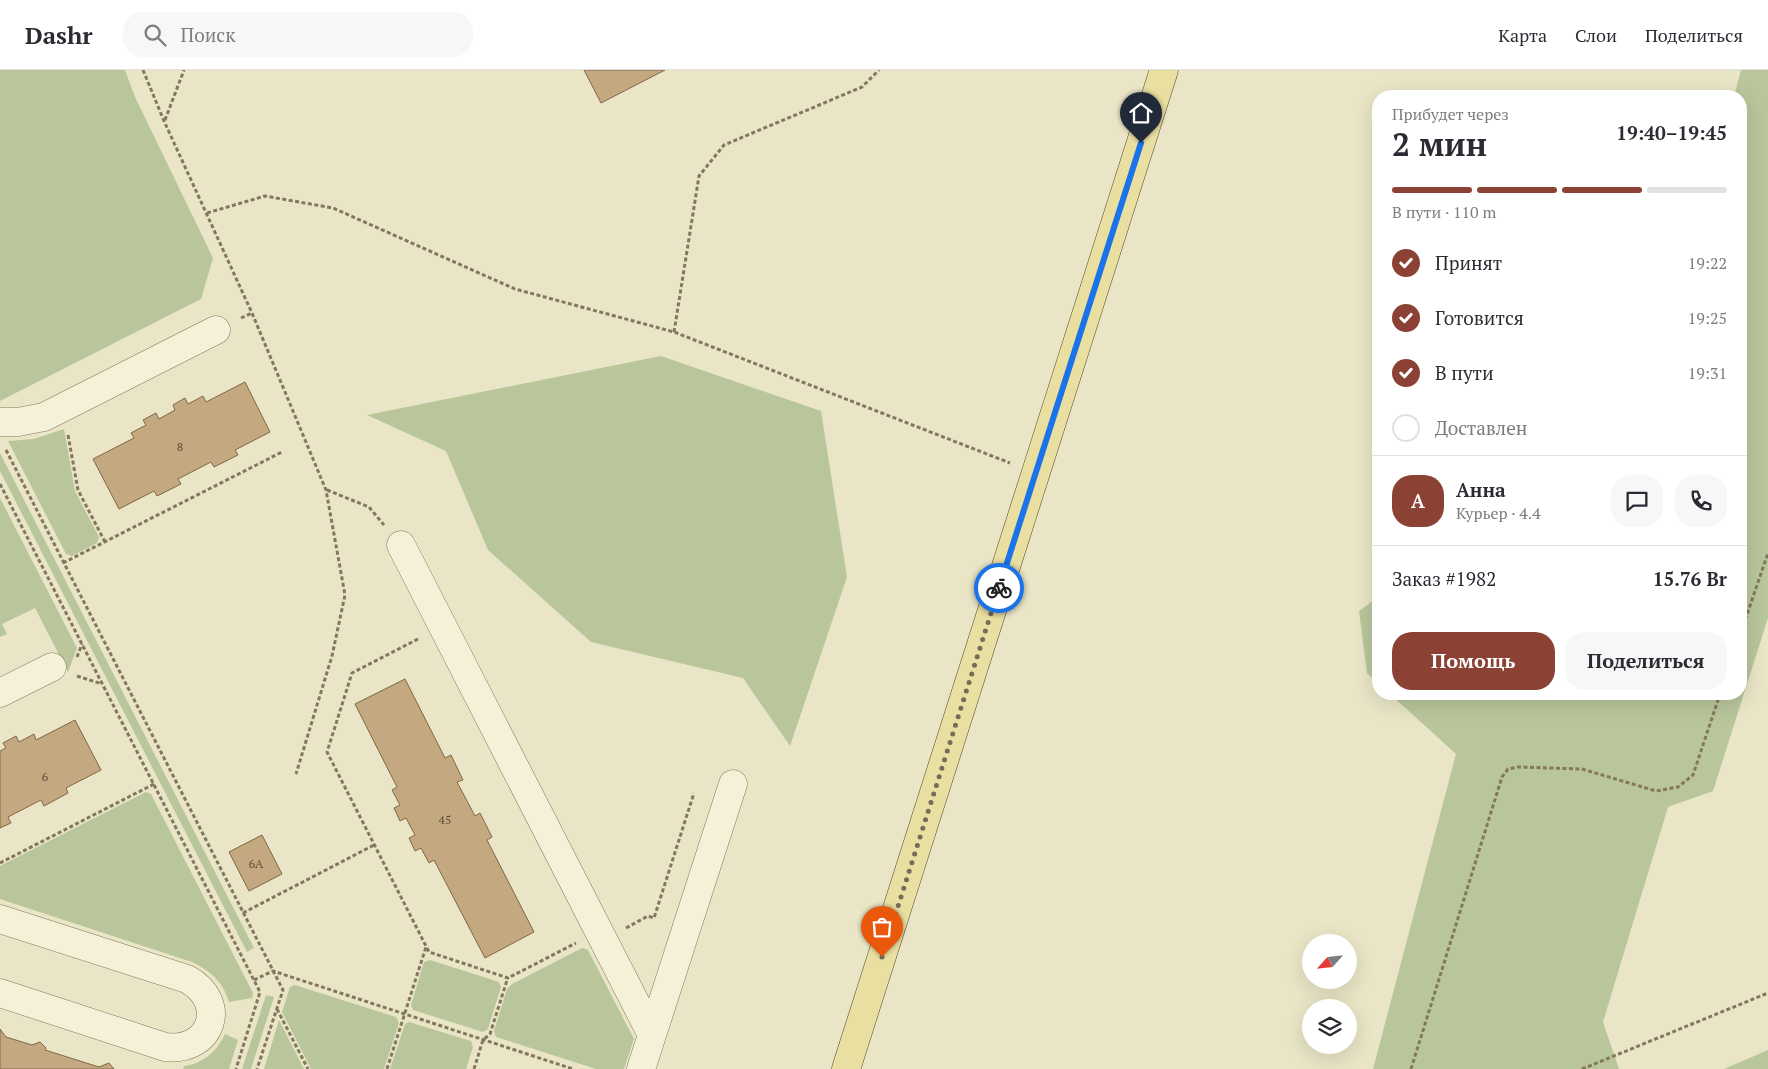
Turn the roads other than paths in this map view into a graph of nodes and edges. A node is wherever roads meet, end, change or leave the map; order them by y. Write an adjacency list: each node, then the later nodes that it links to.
1 (1164, 70): 12 (main road)
2 (216, 330): 3 (lane)
3 (2, 435)
4 (401, 545): 10 (lane)
5 (62, 670): 6 (lane)
6 (0, 693)
7 (733, 784): 10 (lane)
8 (0, 919): 9 (lane)
9 (0, 993)
10 (652, 1035): 11 (lane)
11 (641, 1069)
12 (846, 1069)

